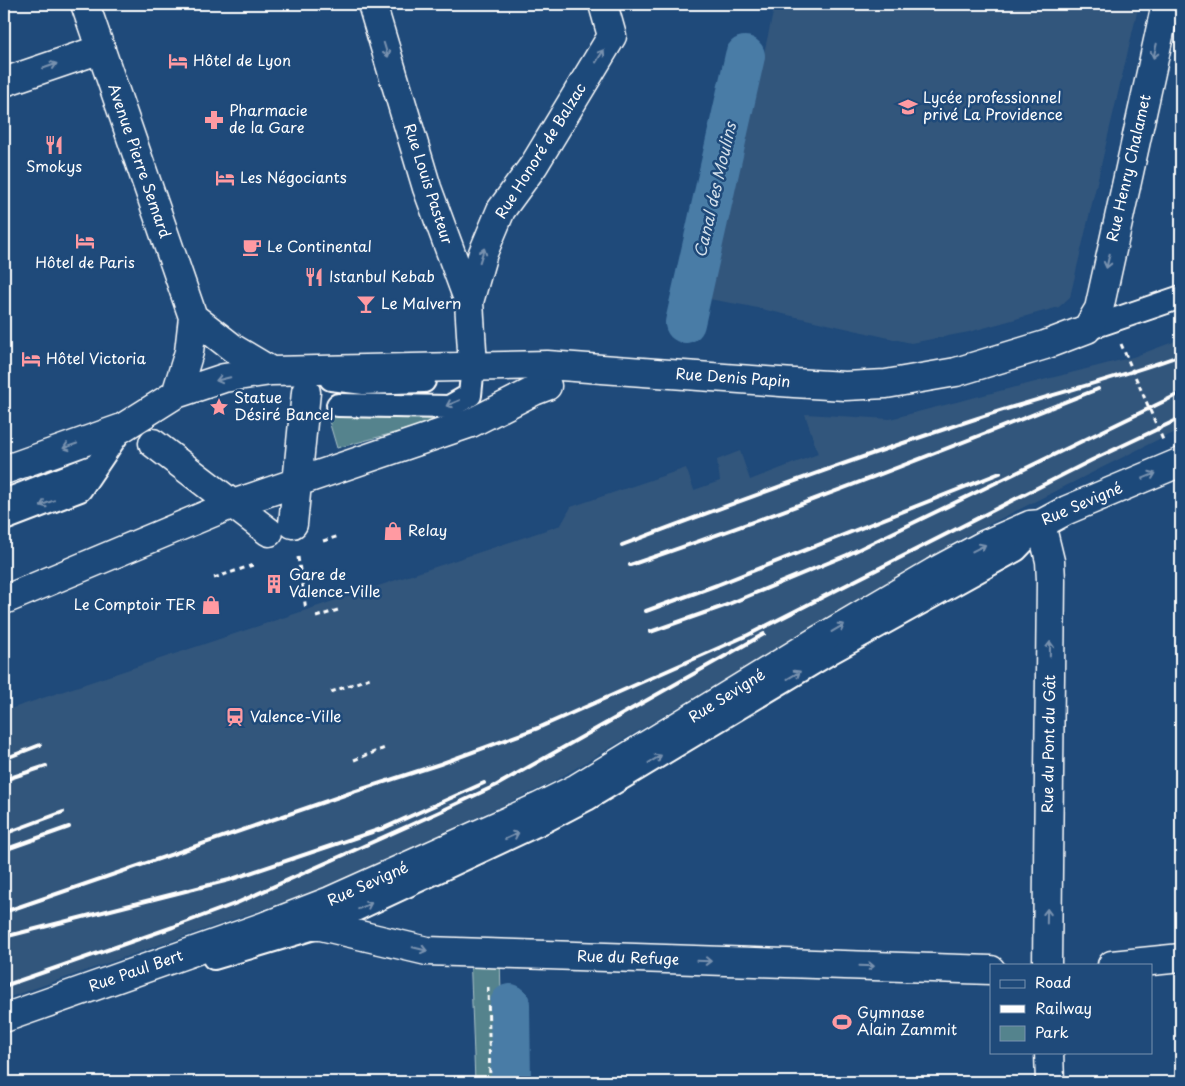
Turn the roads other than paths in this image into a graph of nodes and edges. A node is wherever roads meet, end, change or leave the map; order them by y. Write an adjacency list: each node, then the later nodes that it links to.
1 (85, 4): 5 (street, Avenue Pierre Semard)
2 (372, 4): 8 (street, Rue Louis Pasteur, one-way to 8)
3 (603, 4): 8 (street, Rue Honoré de Balzac, one-way to 3)
4 (1166, 4): 10 (street, Rue Henry Chalamet, one-way to 10)
5 (101, 49): 6 (street, one-way to 5); 9 (street, Avenue Pierre Semard)
6 (4, 82)
7 (1181, 298): 10 (lane, Rue Denis Papin)
8 (469, 302): 12 (street, Rue Louis Pasteur)
9 (193, 318): 11 (street); 15 (street)
10 (1087, 329): 12 (street, Rue Denis Papin)
11 (271, 371): 12 (street, Rue Denis Papin); 15 (street, Rue Denis Papin, one-way to 15)
12 (472, 372): 16 (lane, one-way to 16)
13 (547, 386): 21 (street)
14 (306, 392): 21 (street)
15 (176, 394): 17 (street, Rue Denis Papin)
16 (338, 406)
17 (122, 428): 20 (street, Rue Denis Papin, one-way to 20); 23 (lane, one-way to 23)
18 (153, 443): 22 (street)
19 (1181, 462): 24 (street, Rue Sevigné, one-way to 19)
20 (4, 470)
21 (298, 482): 22 (street); 22 (street)
22 (232, 504): 25 (street)
23 (5, 509)
24 (1041, 524): 26 (street, Rue Sevigné, one-way to 24); 27 (lane, one-way to 24); 29 (street, Rue du Pont du Gât, one-way to 24)
25 (4, 600)
26 (268, 925): 27 (street, Rue du Refuge); 32 (street, Rue Paul Bert)
27 (321, 926): 31 (street, Rue du Refuge, one-way to 31); 33 (lane)
28 (1181, 958): 30 (street)
29 (1047, 964)
30 (1122, 964)
31 (990, 970)
32 (4, 1018)
33 (4, 1026)
34 (1049, 1054): 35 (street)
35 (1050, 1082)

